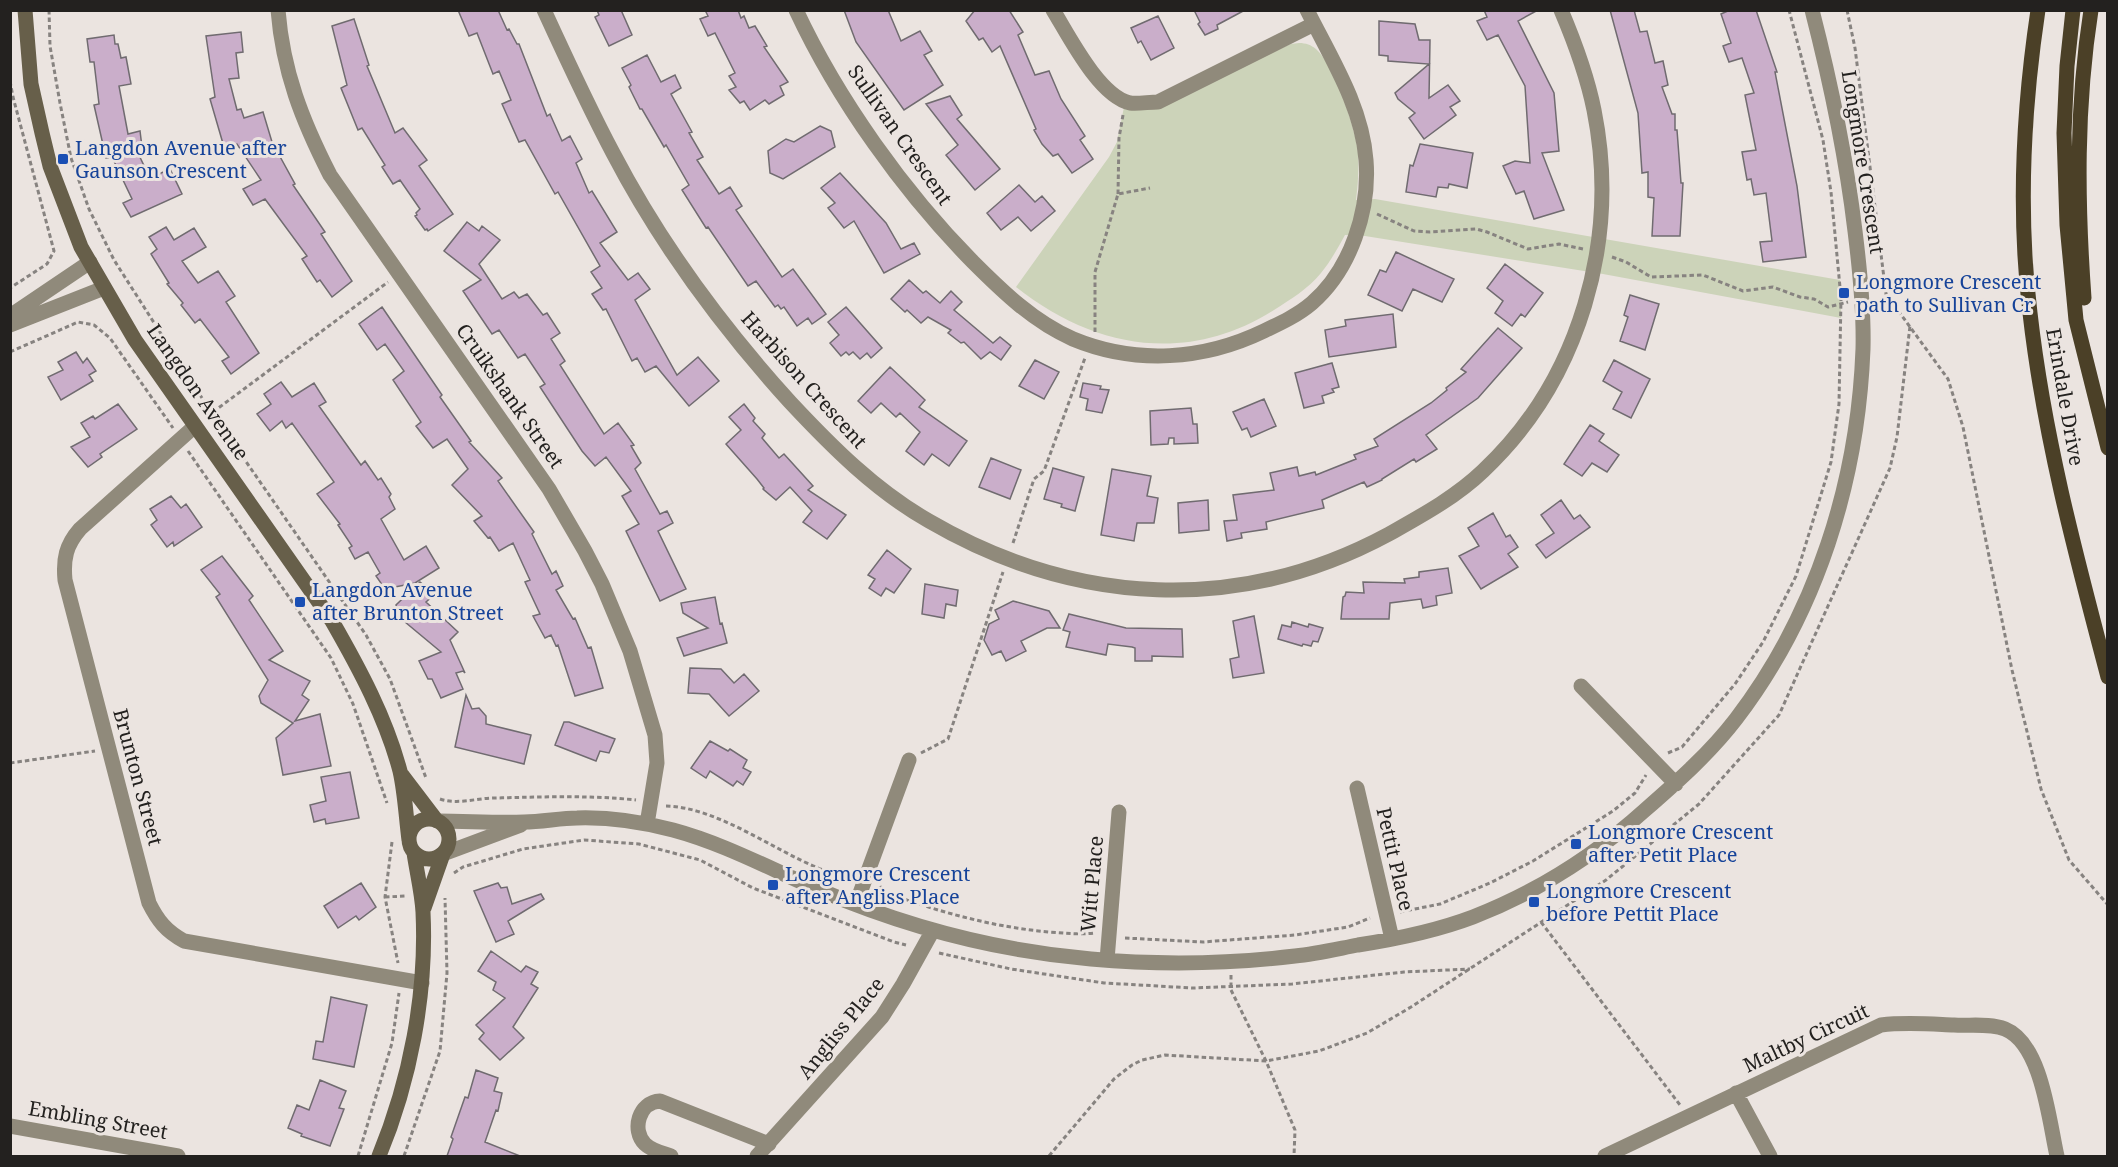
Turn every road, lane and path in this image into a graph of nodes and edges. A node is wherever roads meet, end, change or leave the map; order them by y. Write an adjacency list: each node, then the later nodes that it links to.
1 (25, 10): 21 (street, Langdon Avenue)
2 (49, 10): 32 (path)
3 (278, 10): 22 (street, Cruikshank Street)
4 (544, 10): 37 (street, Harbison Crescent)
5 (796, 10): 30 (street, Sullivan Crescent)
6 (1053, 10): 14 (street)
7 (1561, 10): 20 (street, Harbison Crescent)
8 (1789, 10): 26 (path)
9 (1812, 10): 25 (street, Longmore Crescent)
10 (1847, 10): 29 (path)
11 (2038, 10): 38 (main road, Erindale Drive)
12 (2073, 10): 35 (main road)
13 (2091, 10): 35 (main road, Erindale Drive)
14 (1310, 17): 30 (street, Sullivan Crescent)
15 (10, 81): 23 (path)
16 (1125, 107): 18 (path)
17 (1150, 188): 18 (path)
18 (1118, 194): 30 (path)
19 (1372, 213): 20 (path)
20 (1597, 252): 26 (path); 37 (street, Harbison Crescent)
21 (90, 262): 24 (street, Langdon Avenue); 27 (street)
22 (399, 274): 32 (path); 56 (street, Cruikshank Street)
23 (10, 288)
24 (104, 288): 28 (street); 34 (street, Langdon Avenue)
25 (1862, 299): 26 (path); 47 (street, Longmore Crescent)
26 (1842, 304): 41 (path)
27 (10, 316)
28 (10, 325)
29 (1910, 326): 65 (path); 69 (path)
30 (1090, 344): 37 (path)
31 (10, 352): 33 (path)
32 (212, 413): 34 (path); 46 (path)
33 (171, 425)
34 (195, 426): 40 (street, Brunton Street); 45 (street, Langdon Avenue)
35 (2108, 447)
36 (195, 462): 52 (path)
37 (1007, 560): 42 (path)
38 (2108, 676)
39 (1581, 686): 47 (street)
40 (109, 748): 43 (path); 79 (street, Brunton Street)
41 (1664, 755)
42 (909, 760): 64 (street)
43 (10, 763)
44 (1649, 770): 67 (path)
45 (400, 772): 54 (street, Langdon Avenue); 58 (street, Langdon Avenue)
46 (427, 780)
47 (1676, 784): 73 (street, Longmore Crescent)
48 (1357, 788): 73 (street, Pettit Place)
49 (436, 794): 50 (path)
50 (635, 800)
51 (667, 807): 60 (path)
52 (388, 812)
53 (1119, 812): 76 (street, Witt Place)
54 (438, 821): 55 (street, Longmore Crescent); 58 (street); 59 (street, Langdon Avenue)
55 (529, 822): 56 (street, Longmore Crescent); 59 (street, Longmore Crescent)
56 (647, 824): 64 (street, Longmore Crescent)
57 (391, 832): 75 (path)
58 (412, 846): 59 (street); 66 (street, Langdon Avenue)
59 (443, 854): 66 (street, Langdon Avenue)
60 (853, 874)
61 (448, 877): 74 (path)
62 (879, 883): 71 (path)
63 (446, 892): 90 (path)
64 (856, 904): 70 (street, Longmore Crescent)
65 (2108, 905)
66 (423, 911): 79 (street, Langdon Avenue)
67 (1398, 912)
68 (1376, 915): 72 (path)
69 (1541, 922): 78 (path); 84 (path)
70 (933, 930): 74 (street, Angliss Place); 76 (street, Longmore Crescent)
71 (1103, 931)
72 (1122, 933)
73 (1392, 939): 77 (street, Longmore Crescent)
74 (923, 949): 80 (path); 86 (street, Angliss Place)
75 (398, 960)
76 (1107, 960): 77 (street, Longmore Crescent)
77 (1231, 962): 80 (path)
78 (1470, 969): 80 (path); 82 (path)
79 (422, 983): 89 (street, Langdon Avenue)
80 (1230, 986): 82 (path)
81 (399, 995): 88 (path)
82 (1266, 1061): 93 (path); 94 (path)
83 (1736, 1093): 84 (street, Maltby Circuit); 96 (street); 97 (street, Maltby Circuit)
84 (1689, 1116): 95 (street, Maltby Circuit)
85 (10, 1126): 87 (street, Embling Street)
86 (769, 1144): 91 (street); 92 (street, Angliss Place)
87 (178, 1156)
88 (358, 1156)
89 (379, 1156)
90 (404, 1156)
91 (671, 1156)
92 (757, 1156)
93 (1049, 1156)
94 (1294, 1156)
95 (1605, 1156)
96 (1770, 1156)
97 (2057, 1156)

